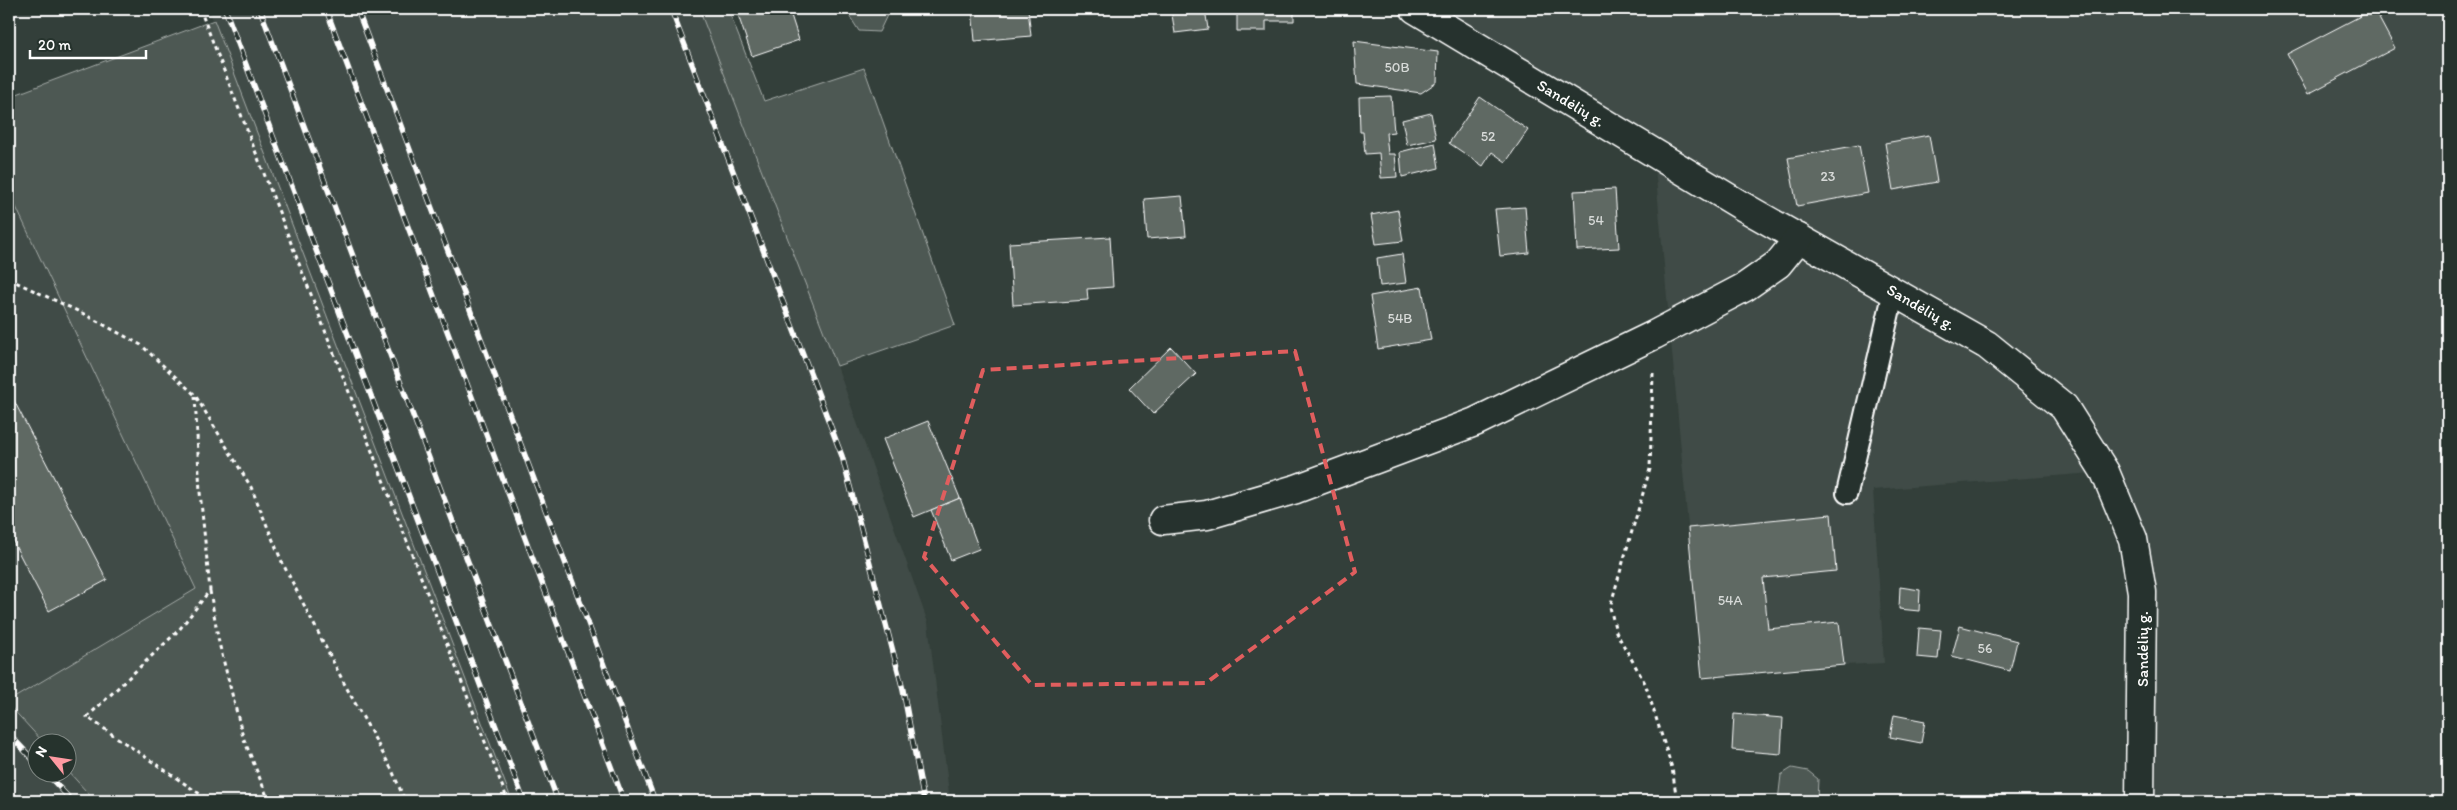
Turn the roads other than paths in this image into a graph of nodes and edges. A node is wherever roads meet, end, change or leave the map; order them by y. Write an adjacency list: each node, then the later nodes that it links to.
1 (1415, 9): 2 (street, Sandėlių g.)
2 (1799, 238): 3 (street, Sandėlių g.); 5 (street)
3 (1894, 291): 4 (lane); 6 (street, Sandėlių g.)
4 (1847, 493)
5 (1163, 520)
6 (2140, 801)

